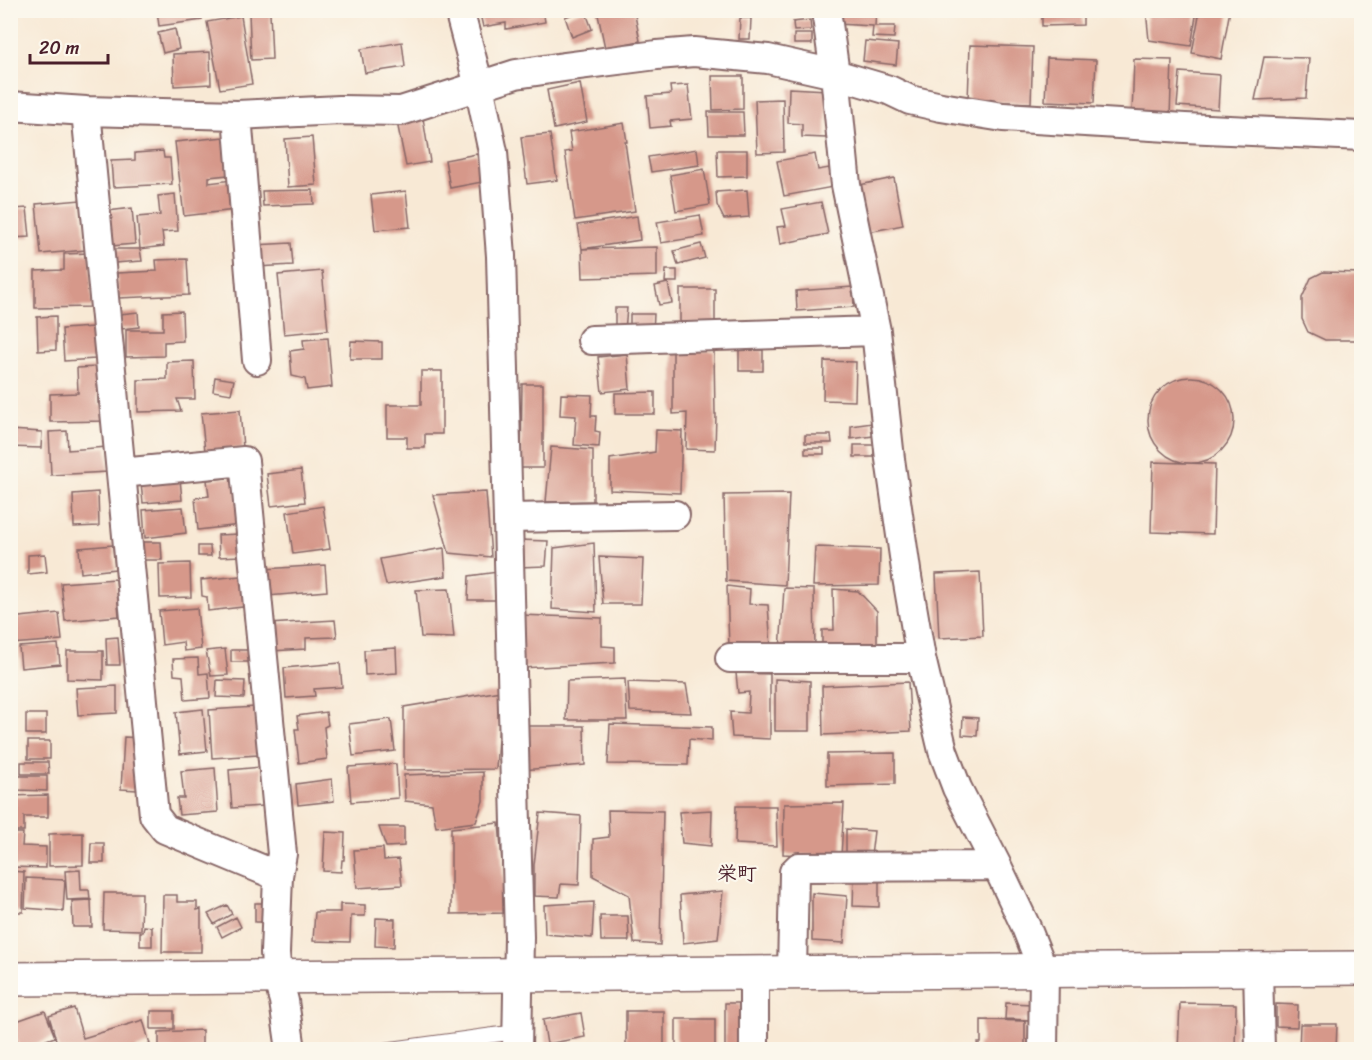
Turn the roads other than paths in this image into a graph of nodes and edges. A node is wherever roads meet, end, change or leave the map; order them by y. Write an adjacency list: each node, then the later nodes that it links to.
1 (459, 10): 4 (street)
2 (826, 10): 3 (street)
3 (835, 74): 4 (street); 8 (street); 9 (street)
4 (479, 86): 7 (street); 14 (street)
5 (10, 106): 6 (street)
6 (86, 111): 7 (street); 12 (street)
7 (237, 116): 11 (street)
8 (1362, 136)
9 (876, 331): 10 (street); 16 (street)
10 (592, 340)
11 (257, 360)
12 (121, 473): 18 (street); 18 (street)
13 (675, 515): 14 (street)
14 (508, 518): 24 (street)
15 (730, 658): 16 (street)
16 (921, 658): 17 (street)
17 (997, 866): 21 (street); 22 (street)
18 (278, 876): 25 (street)
19 (1362, 968): 20 (street)
20 (1258, 969): 22 (street); 32 (street)
21 (792, 972): 22 (street); 23 (street)
22 (1044, 972): 31 (street)
23 (754, 973): 24 (street); 30 (street)
24 (519, 974): 25 (street); 27 (street)
25 (277, 976): 26 (street); 28 (street)
26 (10, 979)
27 (517, 1041): 29 (lane)
28 (291, 1050)
29 (384, 1050)
30 (754, 1050)
31 (1043, 1050)
32 (1260, 1050)

